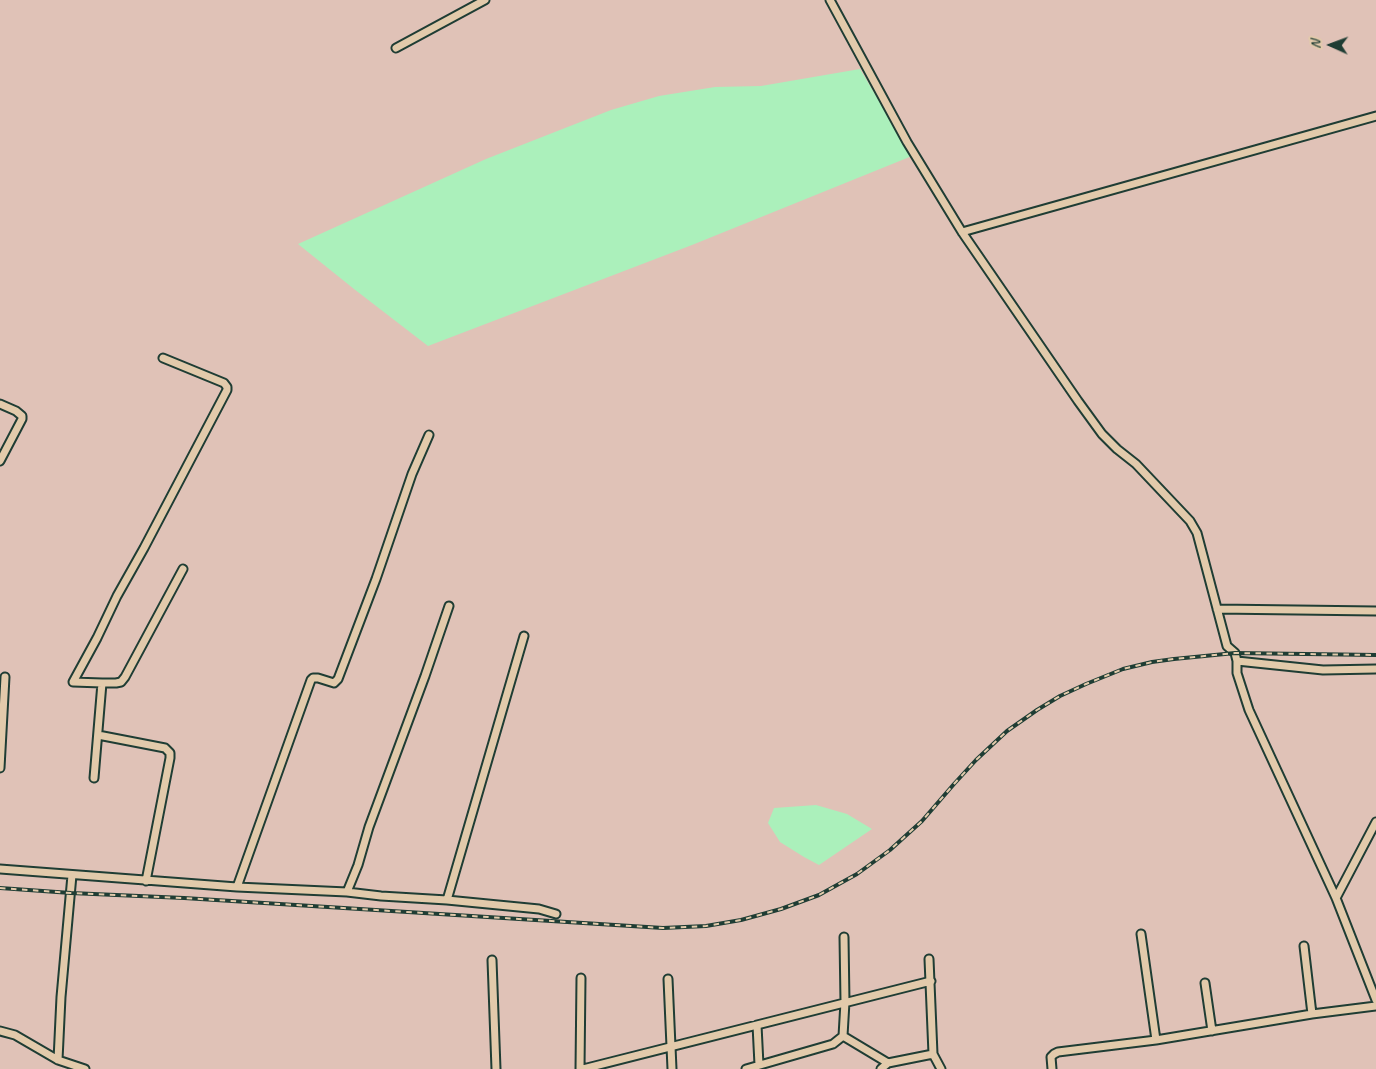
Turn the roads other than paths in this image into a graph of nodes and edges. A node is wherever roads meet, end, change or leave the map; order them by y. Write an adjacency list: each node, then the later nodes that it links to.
1 (485, 0): 3 (street)
2 (830, 0): 5 (street)
3 (396, 48)
4 (1376, 116): 5 (street)
5 (962, 232): 12 (street)
6 (163, 358): 18 (street)
7 (0, 404): 9 (street)
8 (429, 435): 26 (street)
9 (0, 461)
10 (183, 569): 18 (street)
11 (449, 606): 27 (street)
12 (1217, 609): 13 (street); 15 (street)
13 (1376, 611)
14 (524, 636): 29 (street)
15 (1238, 661): 16 (street); 28 (street)
16 (1376, 669)
17 (5, 676): 20 (street)
18 (102, 683): 19 (street)
19 (98, 735): 21 (street); 25 (street)
20 (0, 768)
21 (94, 778)
22 (1376, 822): 28 (street)
23 (0, 869): 24 (street)
24 (72, 875): 25 (street); 51 (street)
25 (146, 881): 26 (street)
26 (237, 887): 27 (street)
27 (348, 892): 29 (street)
28 (1336, 898): 40 (street)
29 (447, 900): 30 (street)
30 (556, 914)
31 (1141, 934): 48 (street)
32 (844, 937): 41 (street)
33 (1304, 946): 43 (street)
34 (929, 958): 38 (street)
35 (492, 960): 55 (street)
36 (581, 978): 56 (street)
37 (668, 979): 49 (street)
38 (931, 981): 41 (street); 50 (street)
39 (1205, 983): 46 (street)
40 (1376, 998)
41 (845, 1002): 44 (street); 47 (street)
42 (1376, 1006): 43 (street)
43 (1312, 1014): 46 (street)
44 (757, 1024): 49 (street); 53 (street)
45 (0, 1031): 51 (street)
46 (1212, 1031): 48 (street)
47 (843, 1036): 52 (street); 53 (street)
48 (1156, 1040): 61 (street)
49 (670, 1046): 56 (street); 57 (street)
50 (934, 1054): 52 (street); 60 (street)
51 (58, 1060): 54 (street)
52 (888, 1063): 59 (street)
53 (759, 1065): 58 (street)
54 (85, 1069)
55 (496, 1069)
56 (581, 1069)
57 (672, 1069)
58 (746, 1069)
59 (881, 1069)
60 (941, 1069)
61 (1052, 1069)

